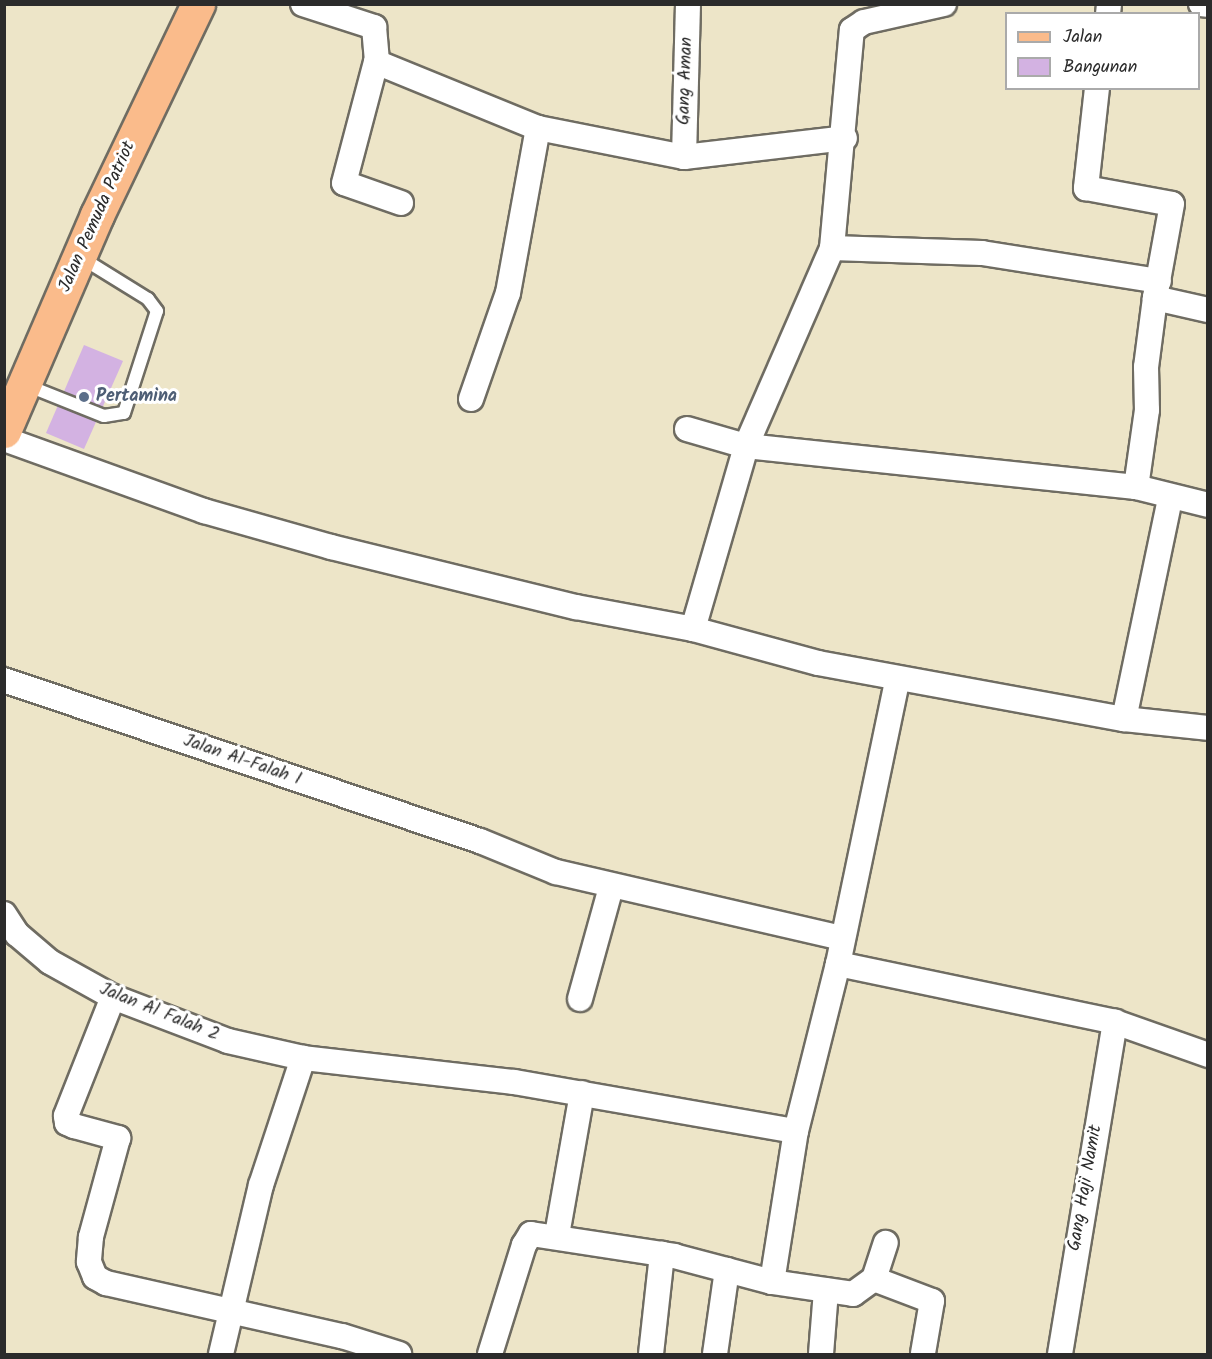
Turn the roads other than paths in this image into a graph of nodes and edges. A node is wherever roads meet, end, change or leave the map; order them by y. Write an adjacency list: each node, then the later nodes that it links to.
1 (198, 4): 14 (main road, Jalan Pemuda Patriot)
2 (303, 4): 7 (street)
3 (688, 4): 11 (street, Gang Aman)
4 (944, 4): 10 (street)
5 (1201, 4): 6 (street)
6 (1208, 6)
7 (376, 62): 9 (street); 12 (street)
8 (1097, 90): 15 (street)
9 (538, 128): 11 (street); 18 (street)
10 (845, 138): 11 (street); 13 (street)
11 (684, 157)
12 (401, 203)
13 (832, 248): 15 (street); 22 (street)
14 (79, 257): 17 (main road, Jalan Pemuda Patriot); 17 (lane)
15 (1157, 290): 16 (street); 23 (street)
16 (1208, 310)
17 (25, 385): 20 (main road, Jalan Pemuda Patriot)
18 (471, 399)
19 (687, 429): 22 (street)
20 (4, 431)
21 (4, 439): 26 (street)
22 (746, 446): 23 (street); 26 (street)
23 (1136, 487): 24 (street)
24 (1170, 498): 25 (street); 29 (street)
25 (1208, 505)
26 (693, 629): 27 (street)
27 (898, 678): 29 (street); 33 (street)
28 (4, 680): 31 (street, Jalan Al-Falah I)
29 (1124, 719): 30 (street)
30 (1208, 728)
31 (611, 887): 33 (street, Jalan Al-Falah I); 36 (street)
32 (4, 914): 35 (street, Jalan Al Falah 2)
33 (843, 938): 34 (street)
34 (838, 964): 37 (street); 41 (street)
35 (113, 997): 39 (street, Jalan Al Falah 2); 49 (street)
36 (580, 999)
37 (1115, 1022): 38 (street); 57 (street, Gang Haji Namit)
38 (1208, 1055)
39 (303, 1058): 40 (street, Jalan Al Falah 2); 49 (street)
40 (582, 1093): 41 (street, Jalan Al Falah 2); 42 (street)
41 (795, 1131): 47 (street)
42 (557, 1235): 44 (street); 52 (street)
43 (886, 1243): 46 (street)
44 (662, 1254): 45 (street); 53 (street)
45 (727, 1270): 47 (street); 54 (street)
46 (874, 1279): 48 (street); 56 (street)
47 (772, 1282): 48 (street)
48 (826, 1290): 55 (street)
49 (233, 1312): 50 (street); 51 (street)
50 (221, 1354)
51 (399, 1354)
52 (490, 1354)
53 (651, 1354)
54 (715, 1354)
55 (821, 1354)
56 (926, 1354)
57 (1060, 1354)

